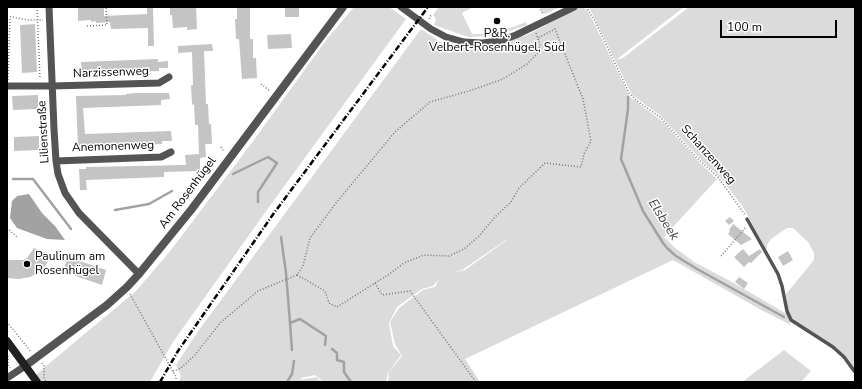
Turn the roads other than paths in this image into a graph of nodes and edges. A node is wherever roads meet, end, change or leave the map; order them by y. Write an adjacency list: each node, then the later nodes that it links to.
1 (49, 7): 7 (street, Lilienstraße)
2 (343, 7): 11 (street, Am Rosenhügel)
3 (401, 7): 4 (street)
4 (574, 7)
5 (169, 77): 7 (street, Narzissenweg)
6 (7, 86): 7 (street, Narzissenweg)
7 (52, 86): 9 (street, Lilienstraße)
8 (171, 152): 9 (street, Anemonenweg)
9 (56, 161): 11 (street, Lilienstraße)
10 (748, 221): 14 (lane)
11 (139, 274): 13 (street, Am Rosenhügel)
12 (7, 341): 13 (main road)
13 (24, 366): 15 (street); 16 (main road)
14 (855, 372)
15 (7, 378)
16 (37, 382)

